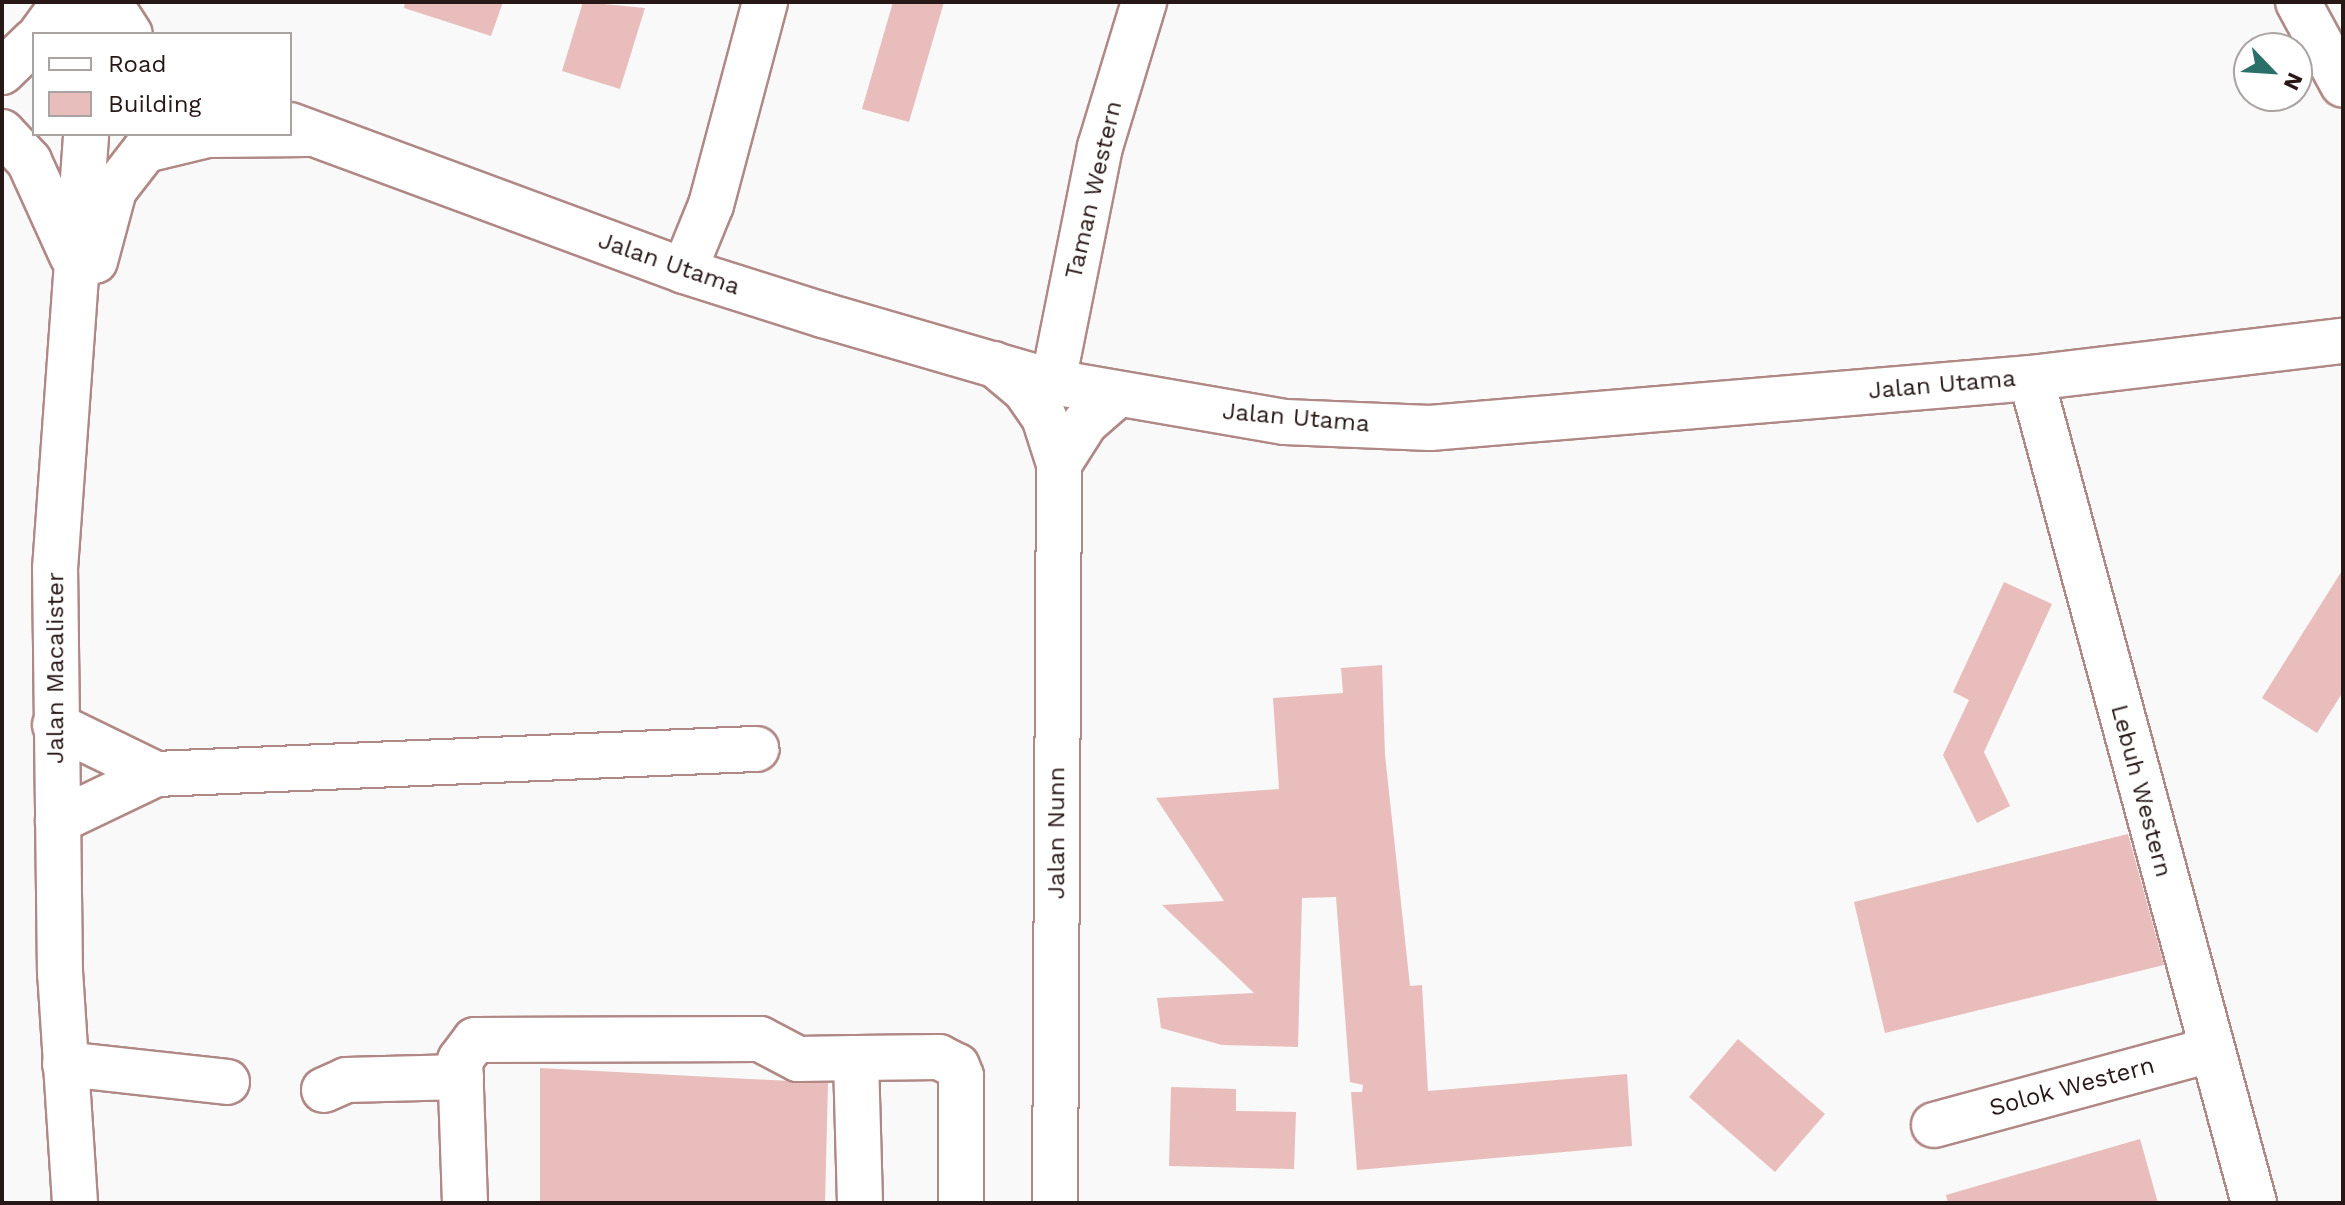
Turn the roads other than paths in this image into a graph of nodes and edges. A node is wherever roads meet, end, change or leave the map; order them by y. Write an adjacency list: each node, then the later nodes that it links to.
1 (64, 2): 7 (main road)
2 (90, 2): 8 (main road)
3 (109, 2): 9 (main road)
4 (765, 2): 20 (main road)
5 (1144, 2): 25 (main road, Taman Western)
6 (2298, 2): 14 (main road)
7 (42, 32)
8 (91, 32)
9 (129, 32)
10 (32, 43): 11 (main road)
11 (2, 72)
12 (32, 81): 13 (main road)
13 (2, 85)
14 (2343, 85)
15 (298, 129): 20 (main road, Jalan Utama)
16 (2, 132): 19 (main road)
17 (86, 136): 19 (main road, Jalan Macalister)
18 (196, 136): 21 (main road)
19 (73, 258): 21 (main road, Jalan Macalister)
20 (684, 271): 23 (main road, Jalan Utama)
21 (69, 339): 28 (main road, Jalan Macalister)
22 (2343, 341): 24 (main road, Jalan Utama)
23 (994, 364): 25 (main road, Jalan Utama); 27 (main road, Jalan Nunn)
24 (2031, 378): 26 (main road, Jalan Utama); 32 (main road, Lebuh Western)
25 (1053, 382): 26 (main road, Jalan Utama)
26 (1117, 395): 27 (main road)
27 (1059, 464): 43 (main road, Jalan Nunn)
28 (55, 725): 30 (main road); 31 (main road, Jalan Macalister)
29 (756, 749): 30 (main road)
30 (156, 774): 31 (main road)
31 (58, 821): 34 (main road, Jalan Macalister)
32 (2210, 1050): 38 (main road, Solok Western); 44 (main road, Lebuh Western)
33 (856, 1058): 35 (main road); 41 (main road); 42 (main road)
34 (65, 1064): 36 (main road); 39 (main road, Jalan Macalister)
35 (461, 1077): 37 (main road); 40 (main road)
36 (227, 1082)
37 (324, 1090)
38 (1934, 1125)
39 (75, 1203)
40 (465, 1203)
41 (860, 1203)
42 (961, 1203)
43 (1055, 1203)
44 (2254, 1203)

